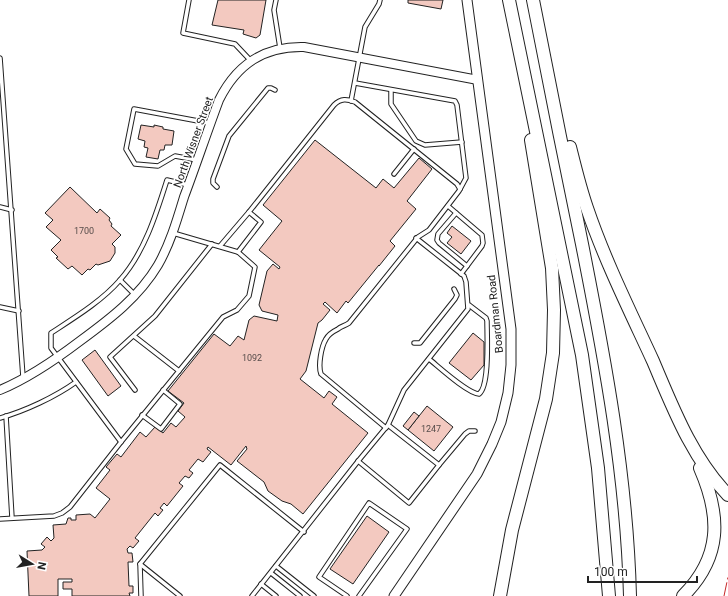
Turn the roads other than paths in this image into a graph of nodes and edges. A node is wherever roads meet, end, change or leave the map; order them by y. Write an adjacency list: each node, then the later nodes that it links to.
1 (189, 0): 12 (lane)
2 (276, 0): 8 (lane)
3 (380, 0): 11 (lane)
4 (467, 0): 13 (main road, Boardman Road)
5 (509, 0): 9 (highway)
6 (533, 0): 7 (highway)
7 (535, 13): 59 (highway); 86 (highway)
8 (280, 49): 11 (street, North Wisner Street); 12 (street, North Wisner Street)
9 (520, 54): 69 (highway); 85 (highway)
10 (0, 58): 19 (lane)
11 (360, 58): 13 (street, North Wisner Street); 14 (lane)
12 (251, 61): 20 (street, North Wisner Street)
13 (478, 80): 82 (main road, Boardman Road)
14 (355, 83): 16 (lane); 17 (lane)
15 (275, 90): 26 (lane)
16 (391, 90): 21 (lane); 21 (lane)
17 (351, 100): 22 (lane); 31 (lane)
18 (0, 112): 19 (lane)
19 (5, 112): 30 (lane)
20 (210, 123): 23 (street, North Wisner Street); 23 (lane)
21 (462, 142): 27 (lane)
22 (414, 149): 24 (lane); 27 (lane)
23 (197, 160): 25 (street, North Wisner Street)
24 (394, 174)
25 (189, 185): 33 (street, North Wisner Street); 40 (lane)
26 (217, 187)
27 (460, 189): 28 (lane)
28 (448, 206): 32 (lane); 34 (lane)
29 (0, 207): 30 (lane)
30 (12, 210): 45 (lane)
31 (248, 212): 36 (lane); 37 (lane)
32 (456, 213): 38 (lane); 38 (lane)
33 (172, 232): 35 (lane); 42 (street, North Wisner Street)
34 (416, 238): 39 (lane); 60 (lane)
35 (212, 244): 36 (lane); 46 (lane)
36 (220, 246): 37 (lane)
37 (238, 252): 50 (lane)
38 (467, 266): 39 (lane)
39 (461, 274): 43 (lane)
40 (120, 280): 42 (lane); 48 (lane)
41 (454, 290): 47 (lane)
42 (136, 295): 48 (street, North Wisner Street)
43 (469, 305): 49 (lane); 49 (lane)
44 (0, 307): 45 (lane)
45 (18, 311): 51 (lane)
46 (134, 336): 50 (lane); 54 (lane)
47 (414, 343)
48 (58, 358): 51 (street, North Wisner Street); 52 (lane)
49 (429, 359): 60 (lane)
50 (179, 371): 55 (lane)
51 (23, 378): 53 (street, North Wisner Street)
52 (76, 382): 57 (lane); 62 (lane)
53 (0, 390)
54 (135, 390)
55 (163, 390): 56 (lane); 56 (lane)
56 (142, 415): 62 (lane)
57 (6, 416): 58 (lane); 66 (lane)
58 (0, 418)
59 (682, 426): 65 (highway); 87 (highway)
60 (387, 427): 63 (lane); 64 (lane)
61 (475, 431): 64 (lane)
62 (121, 442): 66 (lane)
63 (358, 461): 64 (lane); 68 (lane)
64 (439, 465)
65 (728, 495)
66 (12, 518): 67 (lane)
67 (0, 519)
68 (304, 532): 70 (lane); 71 (lane)
69 (508, 548): 83 (highway); 84 (highway)
70 (140, 564): 74 (lane); 75 (lane)
71 (276, 566): 72 (lane); 79 (lane)
72 (271, 573): 73 (lane); 78 (lane)
73 (262, 584): 76 (lane); 77 (lane)
74 (141, 596)
75 (180, 596)
76 (252, 596)
77 (276, 596)
78 (300, 596)
79 (314, 596)
80 (347, 596): 81 (lane)
81 (359, 596)
82 (394, 596)
83 (500, 596)
84 (504, 596)
85 (608, 596)
86 (630, 596)
87 (684, 596)

